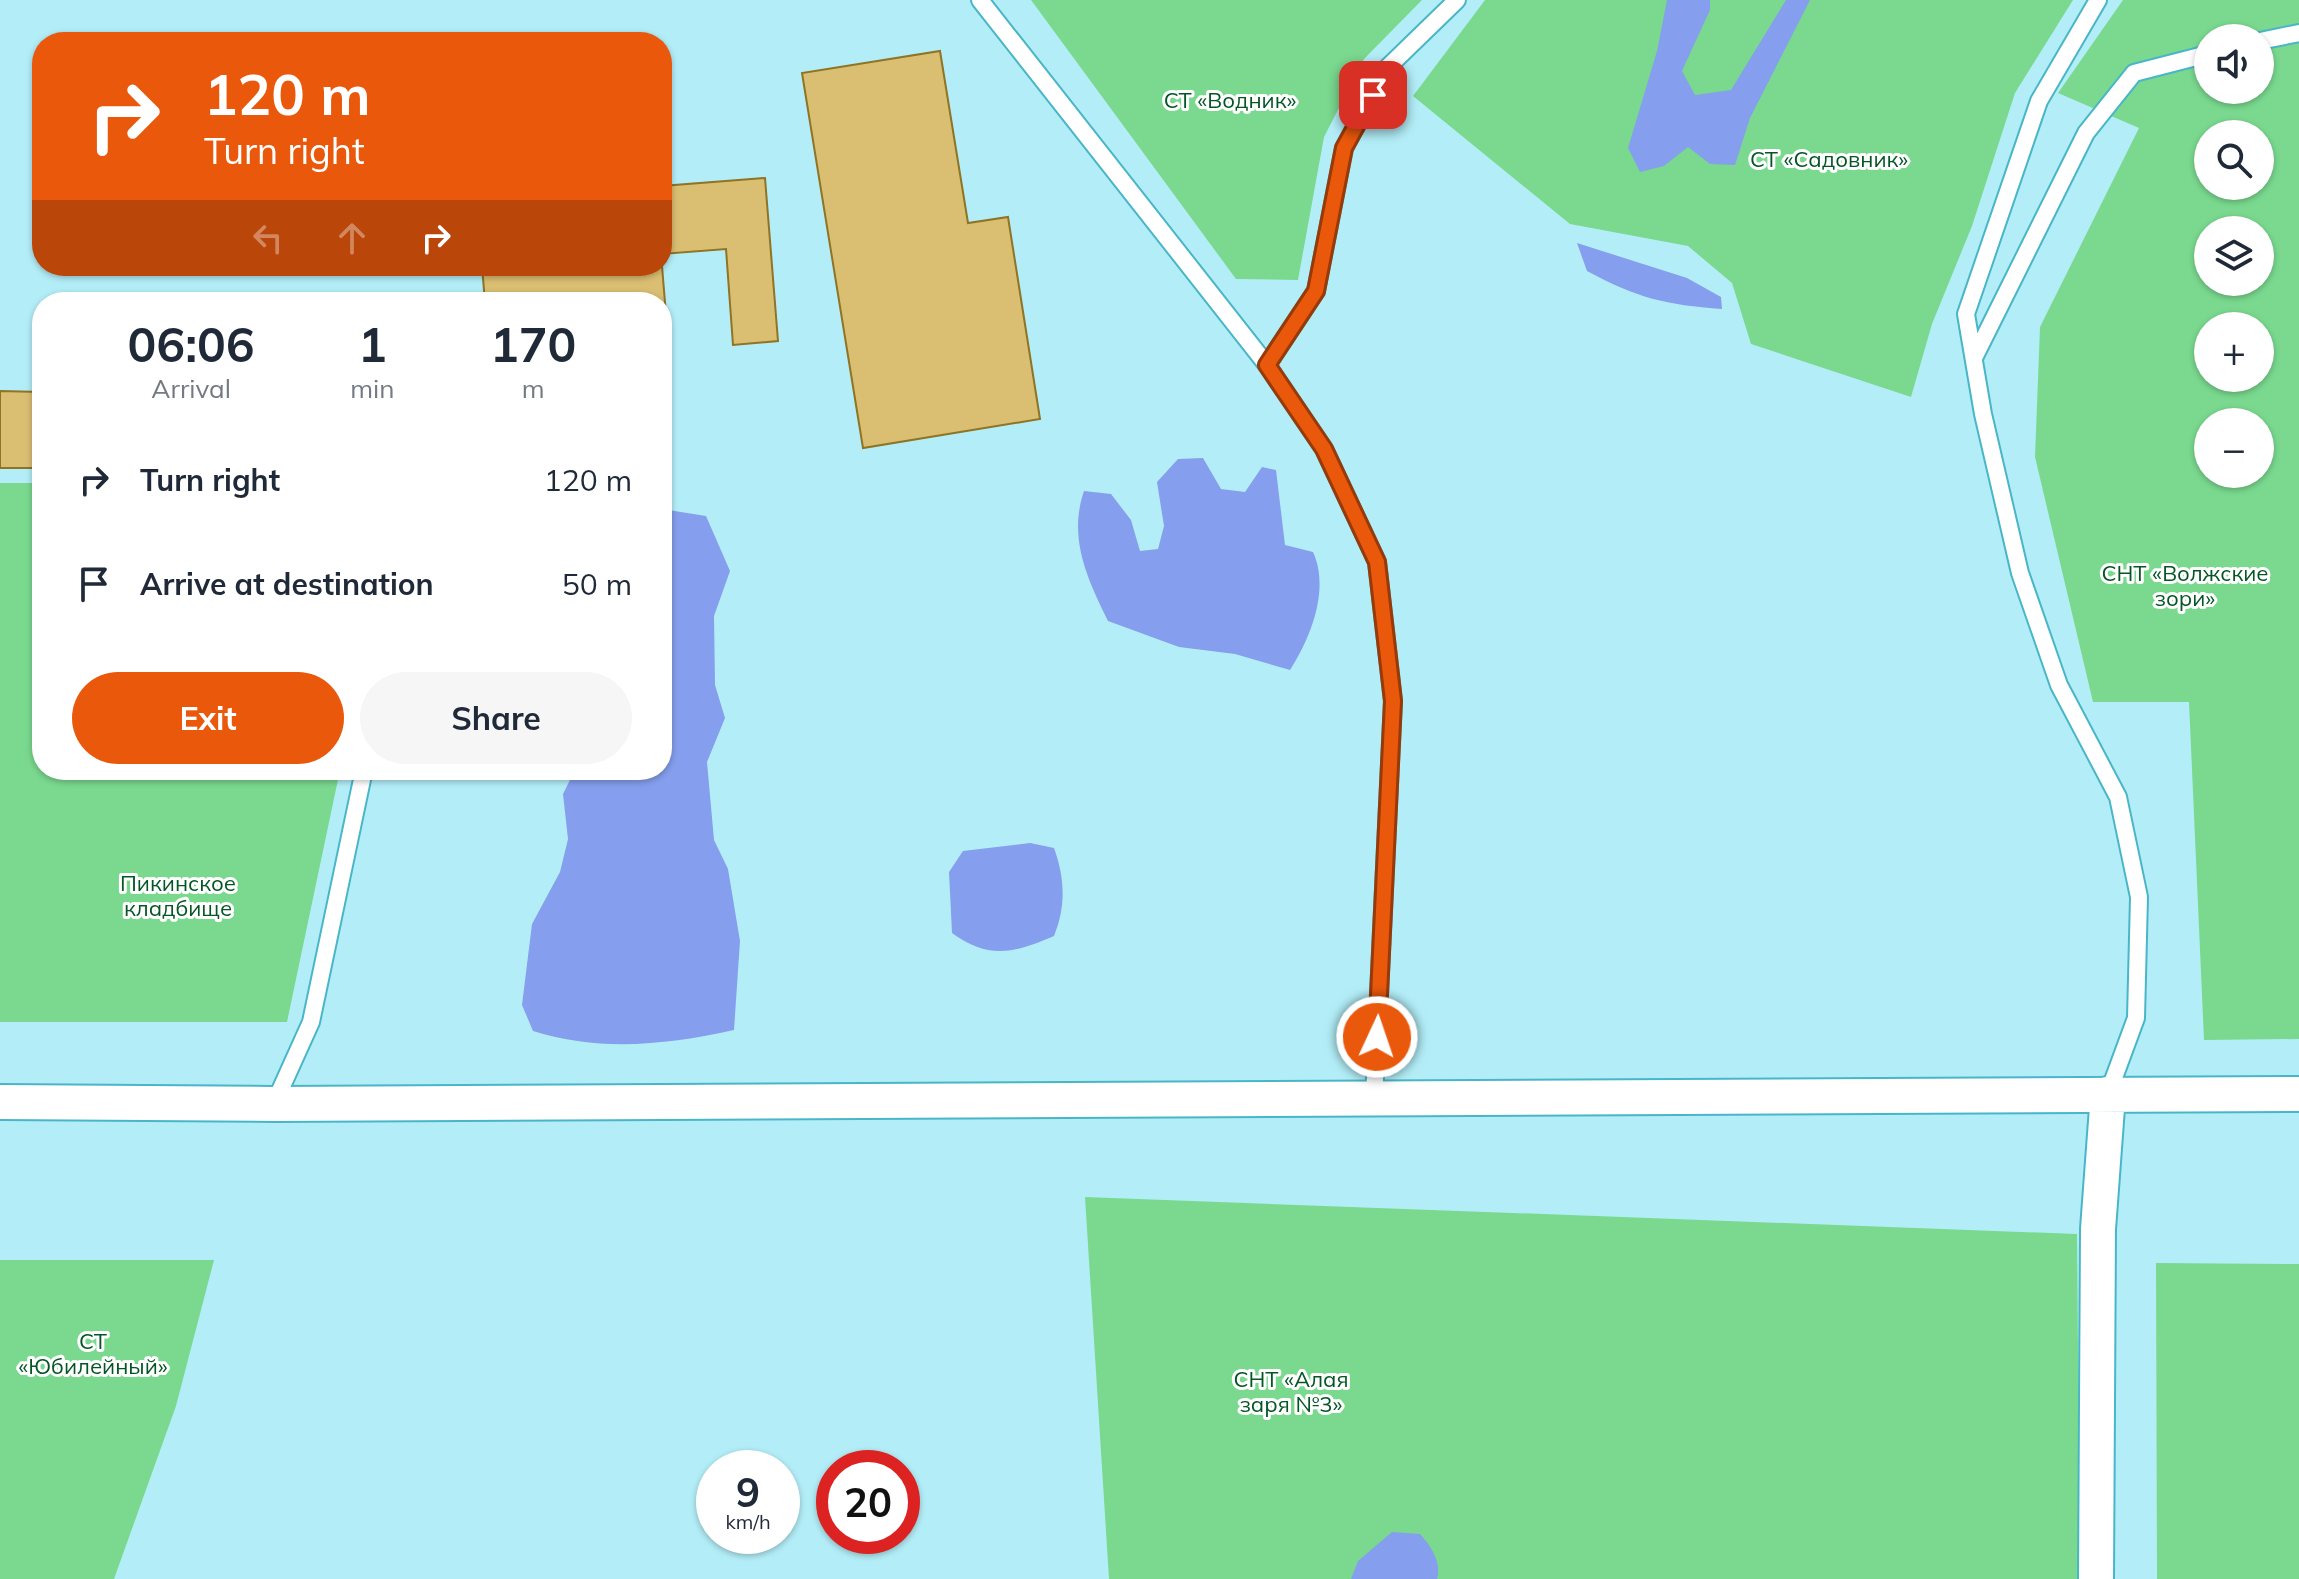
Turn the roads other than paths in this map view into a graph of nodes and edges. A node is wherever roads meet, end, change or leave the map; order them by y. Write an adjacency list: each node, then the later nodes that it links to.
1 (980, 0): 8 (lane)
2 (1457, 0): 8 (lane)
3 (2098, 0): 7 (lane)
4 (2299, 33): 5 (lane)
5 (2274, 38)
6 (2194, 58): 7 (lane)
7 (1974, 358): 10 (lane)
8 (1267, 365): 12 (lane)
9 (362, 780): 14 (lane)
10 (2108, 1094): 11 (street); 12 (street); 15 (street)
11 (2299, 1094)
12 (1374, 1098): 14 (street)
13 (0, 1102): 14 (street)
14 (274, 1104)
15 (2096, 1579)

